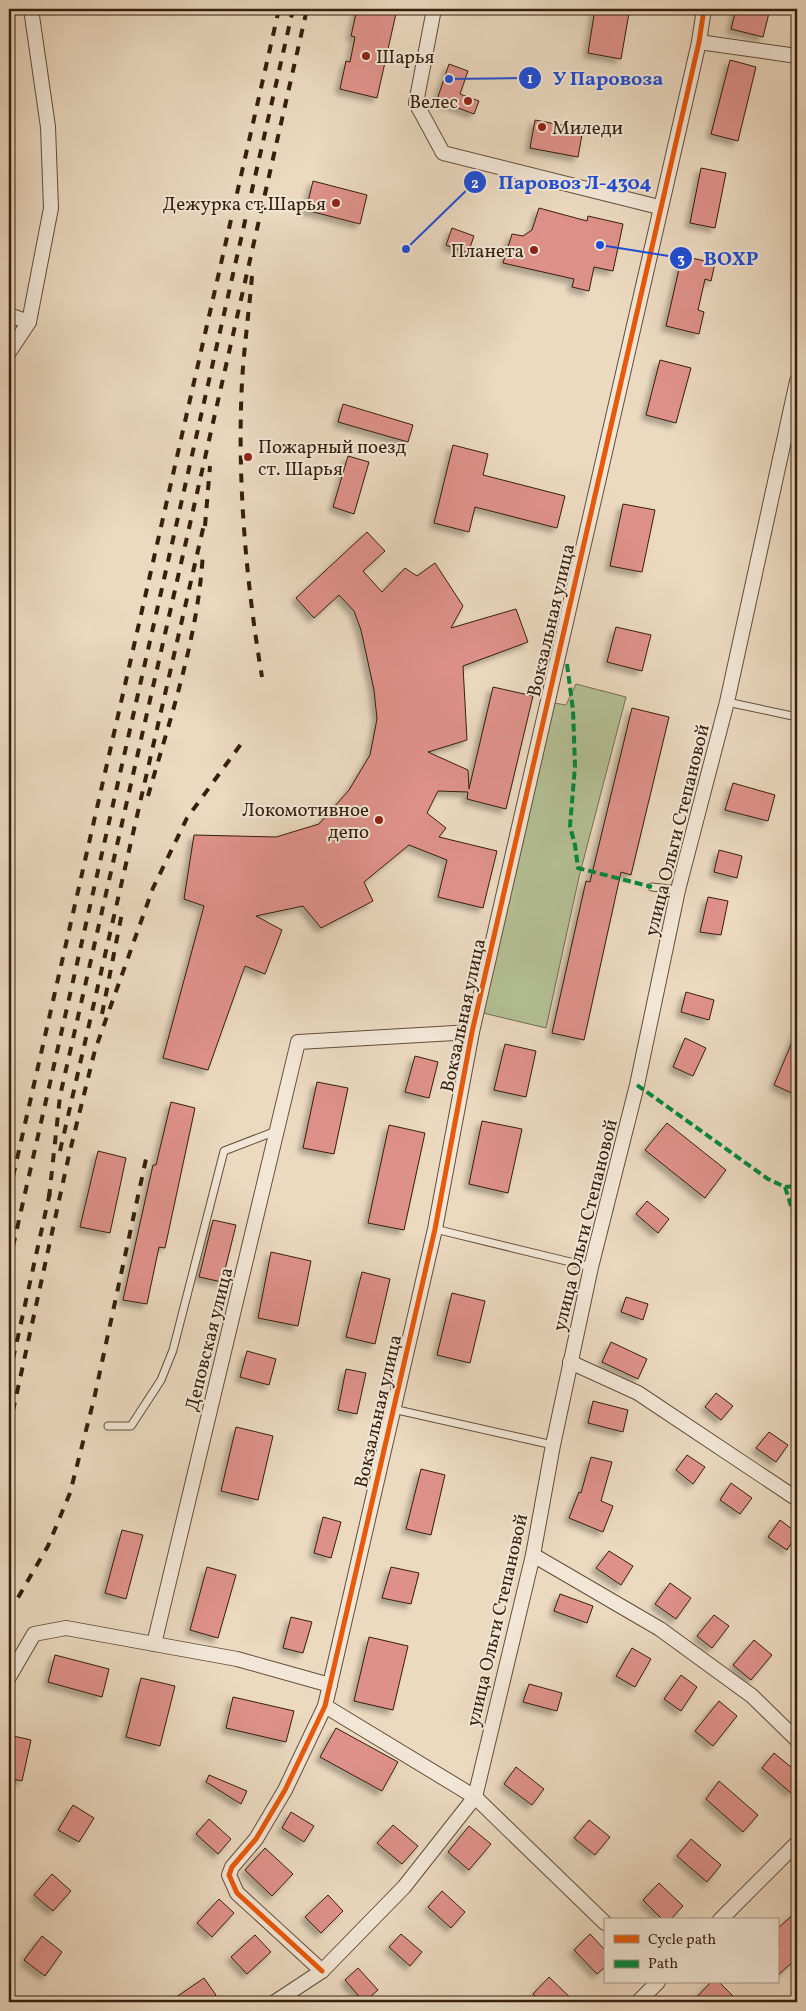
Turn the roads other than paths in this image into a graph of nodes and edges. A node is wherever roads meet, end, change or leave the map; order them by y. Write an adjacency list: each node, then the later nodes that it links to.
1 (31, 9): 8 (street)
2 (434, 9): 6 (street)
3 (704, 9): 4 (street, Вокзальная улица)
4 (699, 42): 5 (street); 6 (street, Вокзальная улица)
5 (797, 56)
6 (659, 207): 15 (street, Вокзальная улица)
7 (9, 315): 8 (street)
8 (28, 322): 9 (street)
9 (9, 352)
10 (797, 381): 11 (street, улица Ольги Степановой)
11 (727, 702): 12 (lane); 14 (street, улица Ольги Степановой)
12 (797, 717)
13 (652, 887): 14 (lane)
14 (678, 890): 18 (street, улица Ольги Степановой)
15 (472, 1032): 16 (street, Деповская улица); 17 (street, Вокзальная улица)
16 (277, 1131): 21 (lane); 25 (street, Деповская улица)
17 (435, 1229): 18 (lane); 20 (street, Вокзальная улица)
18 (591, 1267): 19 (street, улица Ольги Степановой)
19 (570, 1362): 22 (street, улица Ольги Степановой); 23 (street)
20 (393, 1409): 22 (lane); 27 (street, Вокзальная улица)
21 (108, 1426)
22 (553, 1444): 24 (street, улица Ольги Степановой)
23 (797, 1499)
24 (533, 1556): 29 (street); 30 (street, улица Ольги Степановой)
25 (154, 1644): 26 (street); 27 (street)
26 (9, 1677)
27 (330, 1685): 28 (street, Вокзальная улица)
28 (325, 1706): 30 (street); 34 (street, Вокзальная улица)
29 (797, 1740)
30 (475, 1797): 33 (street); 34 (street, улица Ольги Степановой)
31 (797, 1843): 32 (street)
32 (722, 1918)
33 (604, 1922)
34 (322, 1972): 37 (street, улица Ольги Степановой)
35 (655, 1984): 36 (street)
36 (643, 1992)
37 (275, 2002)

